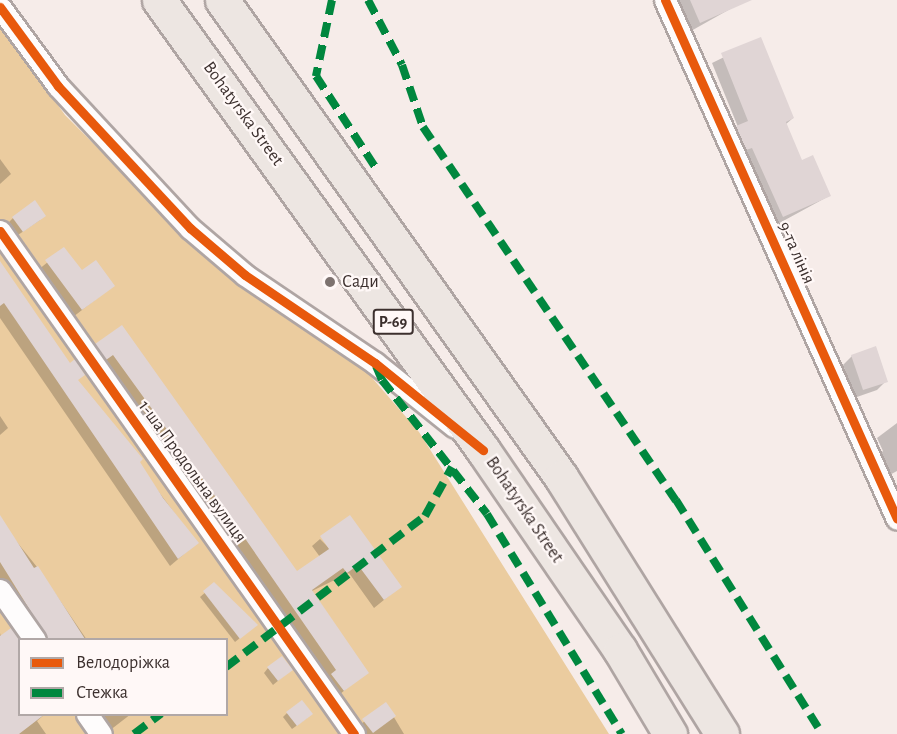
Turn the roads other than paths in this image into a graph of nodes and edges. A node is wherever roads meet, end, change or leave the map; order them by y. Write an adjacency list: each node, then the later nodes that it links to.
1 (159, 0): 6 (main road, Bohatyrska Street / Р-69)
2 (222, 0): 14 (main road, Р-69)
3 (665, 0): 7 (street, 9-та лінія)
4 (0, 7): 6 (street)
5 (0, 231): 12 (street, 1-ша Продольна вулиця)
6 (483, 450): 13 (main road, Bohatyrska Street / Р-69)
7 (897, 519)
8 (0, 590): 9 (street)
9 (34, 638)
10 (88, 716): 11 (street)
11 (101, 734)
12 (354, 734)
13 (670, 734)
14 (722, 734)

